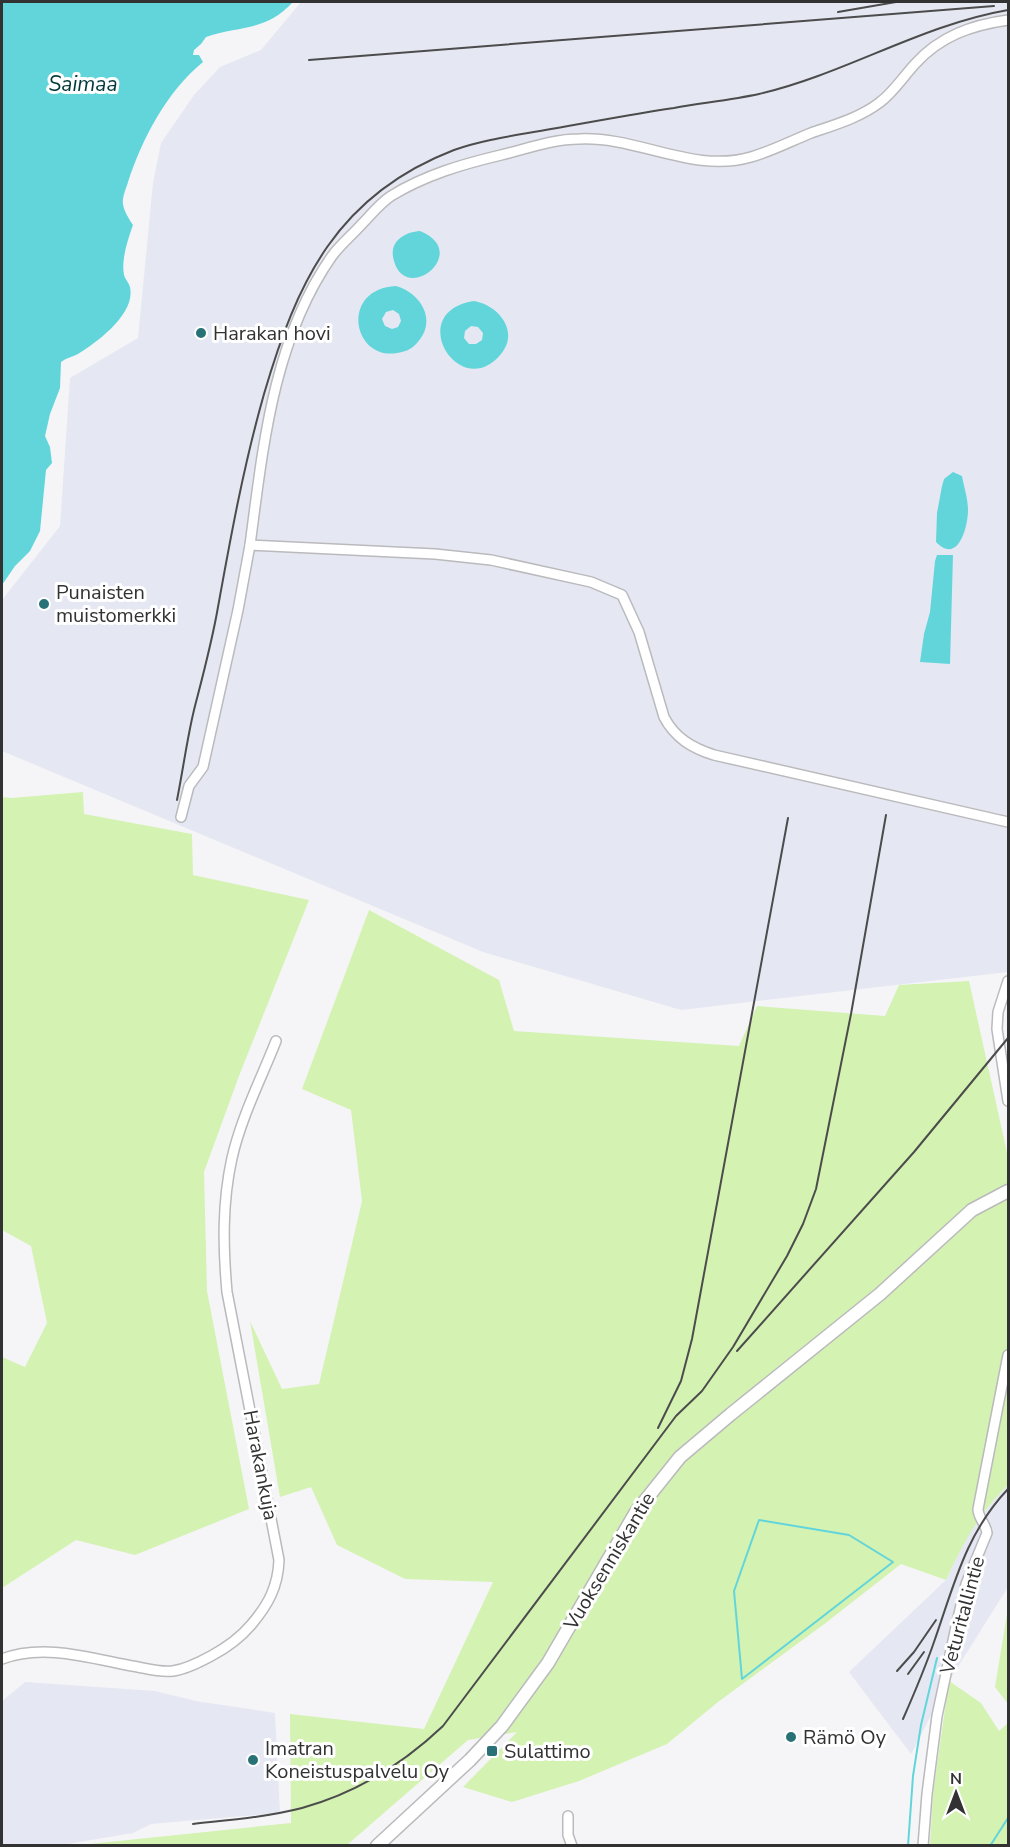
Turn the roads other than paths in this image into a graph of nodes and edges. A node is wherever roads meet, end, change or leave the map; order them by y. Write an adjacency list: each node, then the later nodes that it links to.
1 (1008, 20): 2 (street)
2 (250, 546): 3 (street); 4 (street)
3 (181, 817)
4 (1008, 822)
5 (1008, 981): 7 (street)
6 (276, 1041): 10 (street, Harakankuja)
7 (1008, 1101)
8 (1008, 1191): 12 (street, Vuoksenniskantie)
9 (1008, 1355): 14 (street, Veturitallintie)
10 (2, 1659)
11 (568, 1816): 13 (street)
12 (377, 1845)
13 (572, 1845)
14 (923, 1845)

